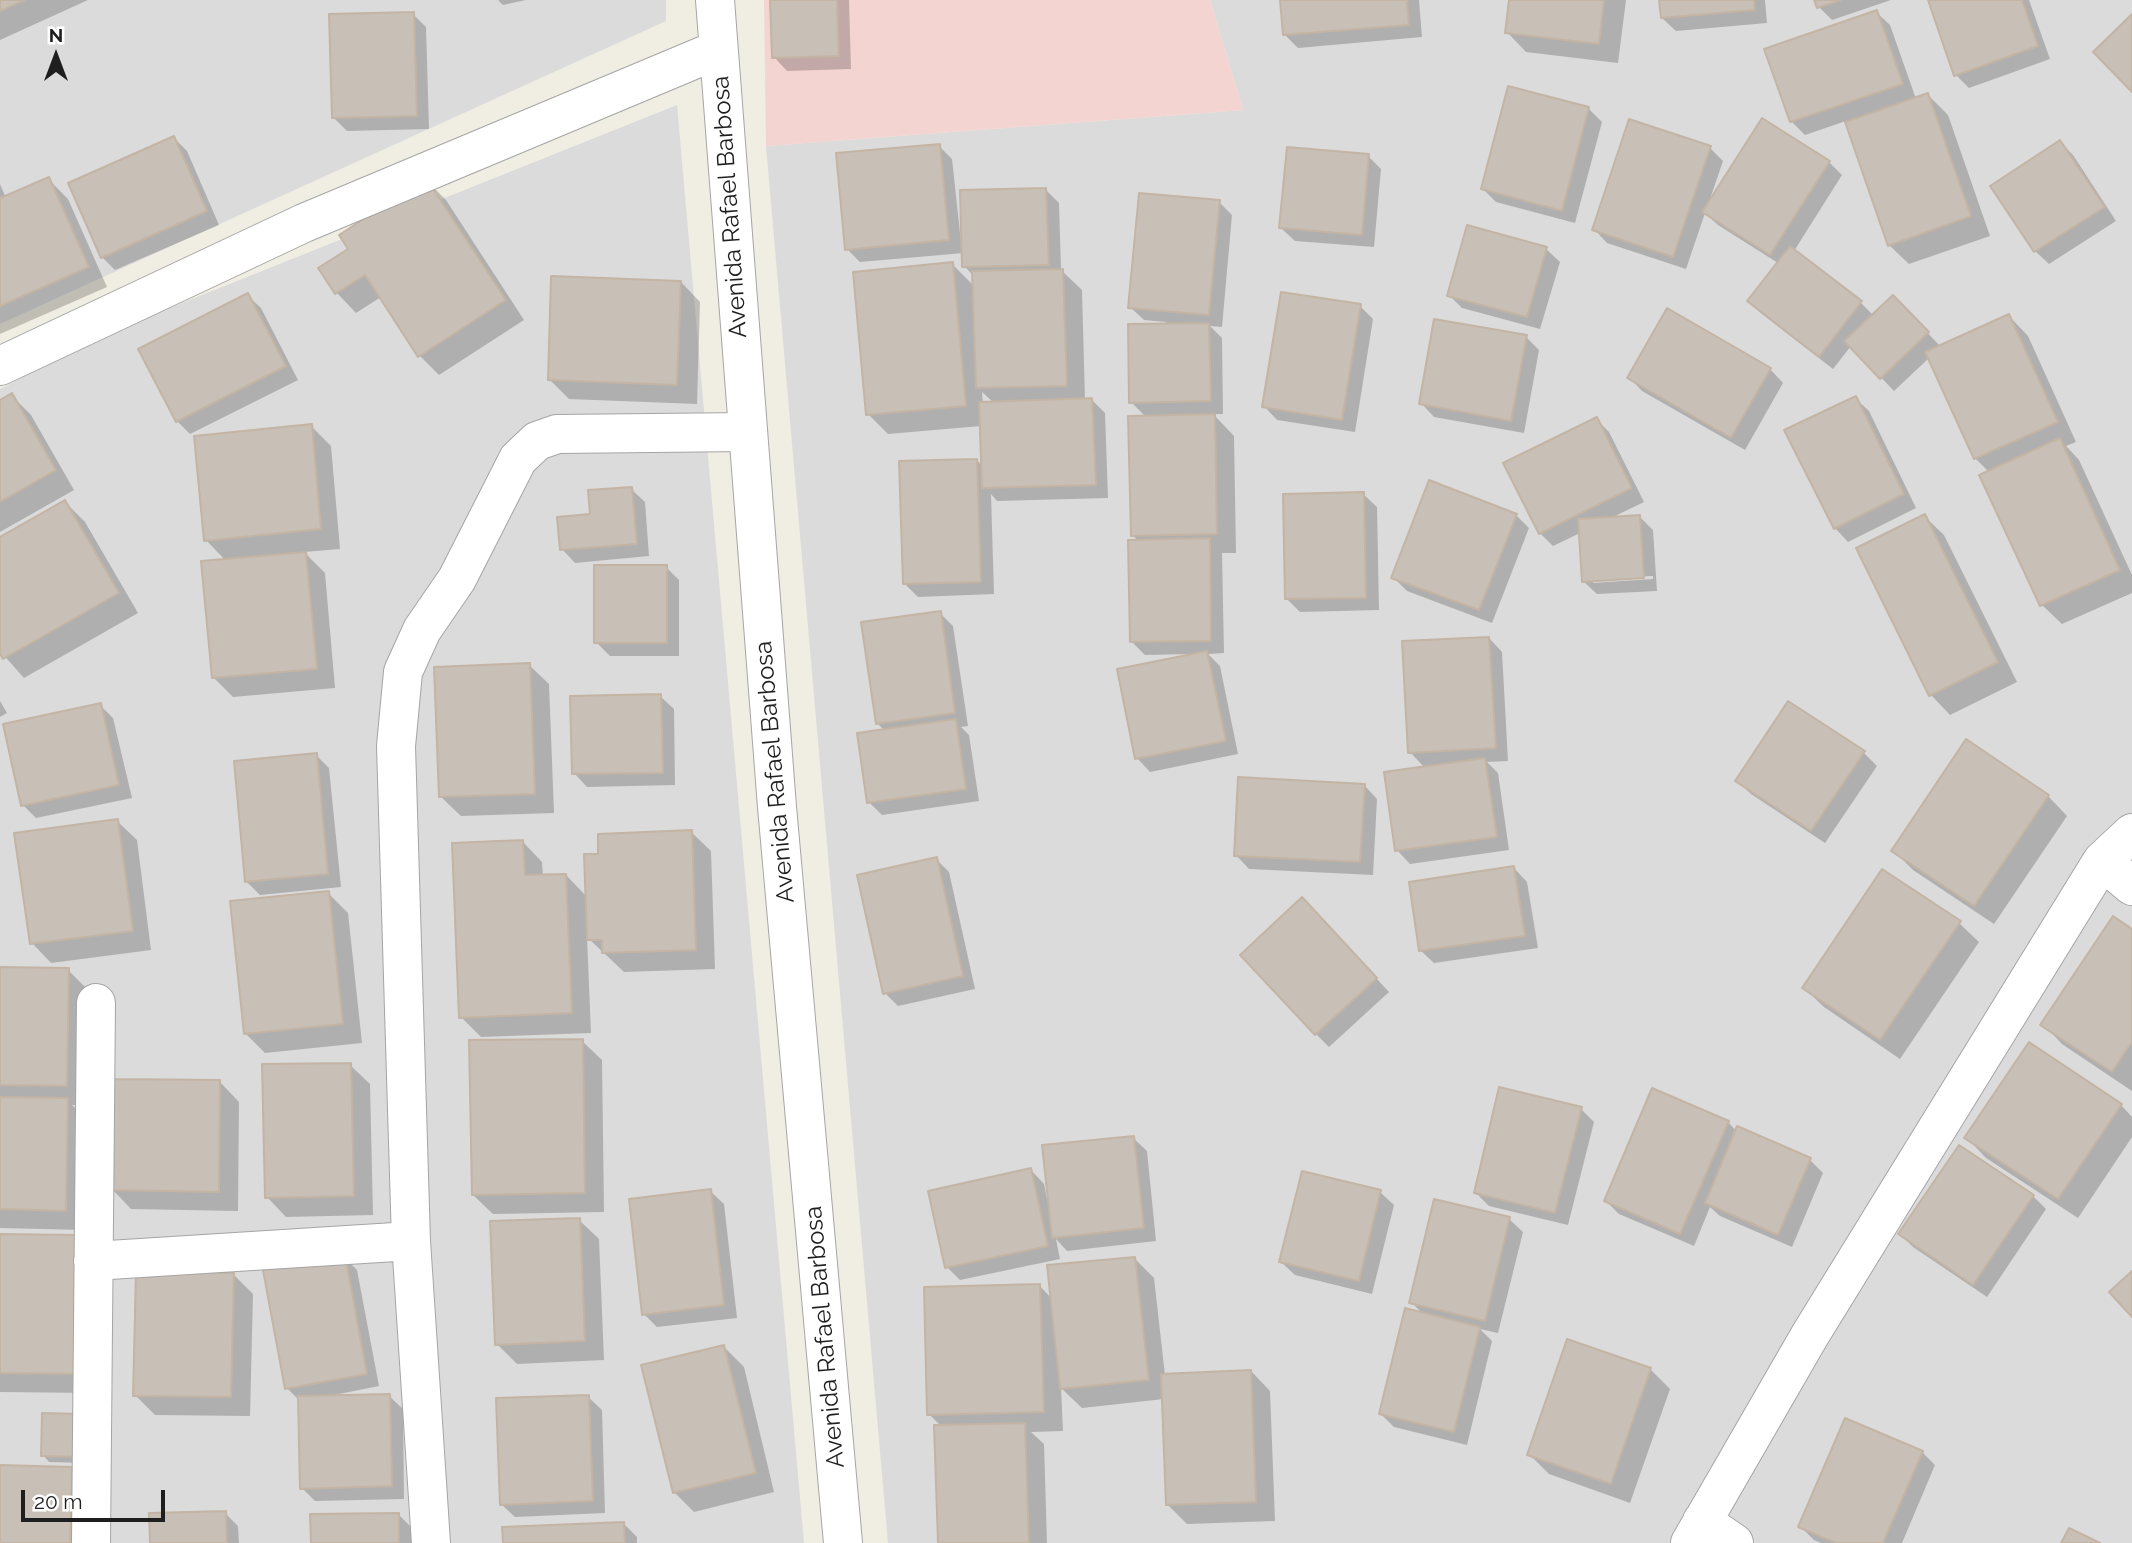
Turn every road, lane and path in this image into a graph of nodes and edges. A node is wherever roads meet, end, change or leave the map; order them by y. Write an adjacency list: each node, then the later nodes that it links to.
1 (715, 0): 2 (street, Avenida Rafael Barbosa)
2 (717, 50): 3 (street); 4 (street, Avenida Rafael Barbosa)
3 (0, 366)
4 (747, 432): 9 (street); 14 (street, Avenida Rafael Barbosa)
5 (2132, 832): 6 (street)
6 (2102, 861): 7 (street); 11 (street)
7 (2132, 886)
8 (96, 1003): 10 (street)
9 (411, 1241): 10 (street); 13 (street)
10 (93, 1261): 12 (street)
11 (1696, 1532): 15 (street)
12 (91, 1543)
13 (431, 1543)
14 (843, 1543)
15 (1734, 1543)

